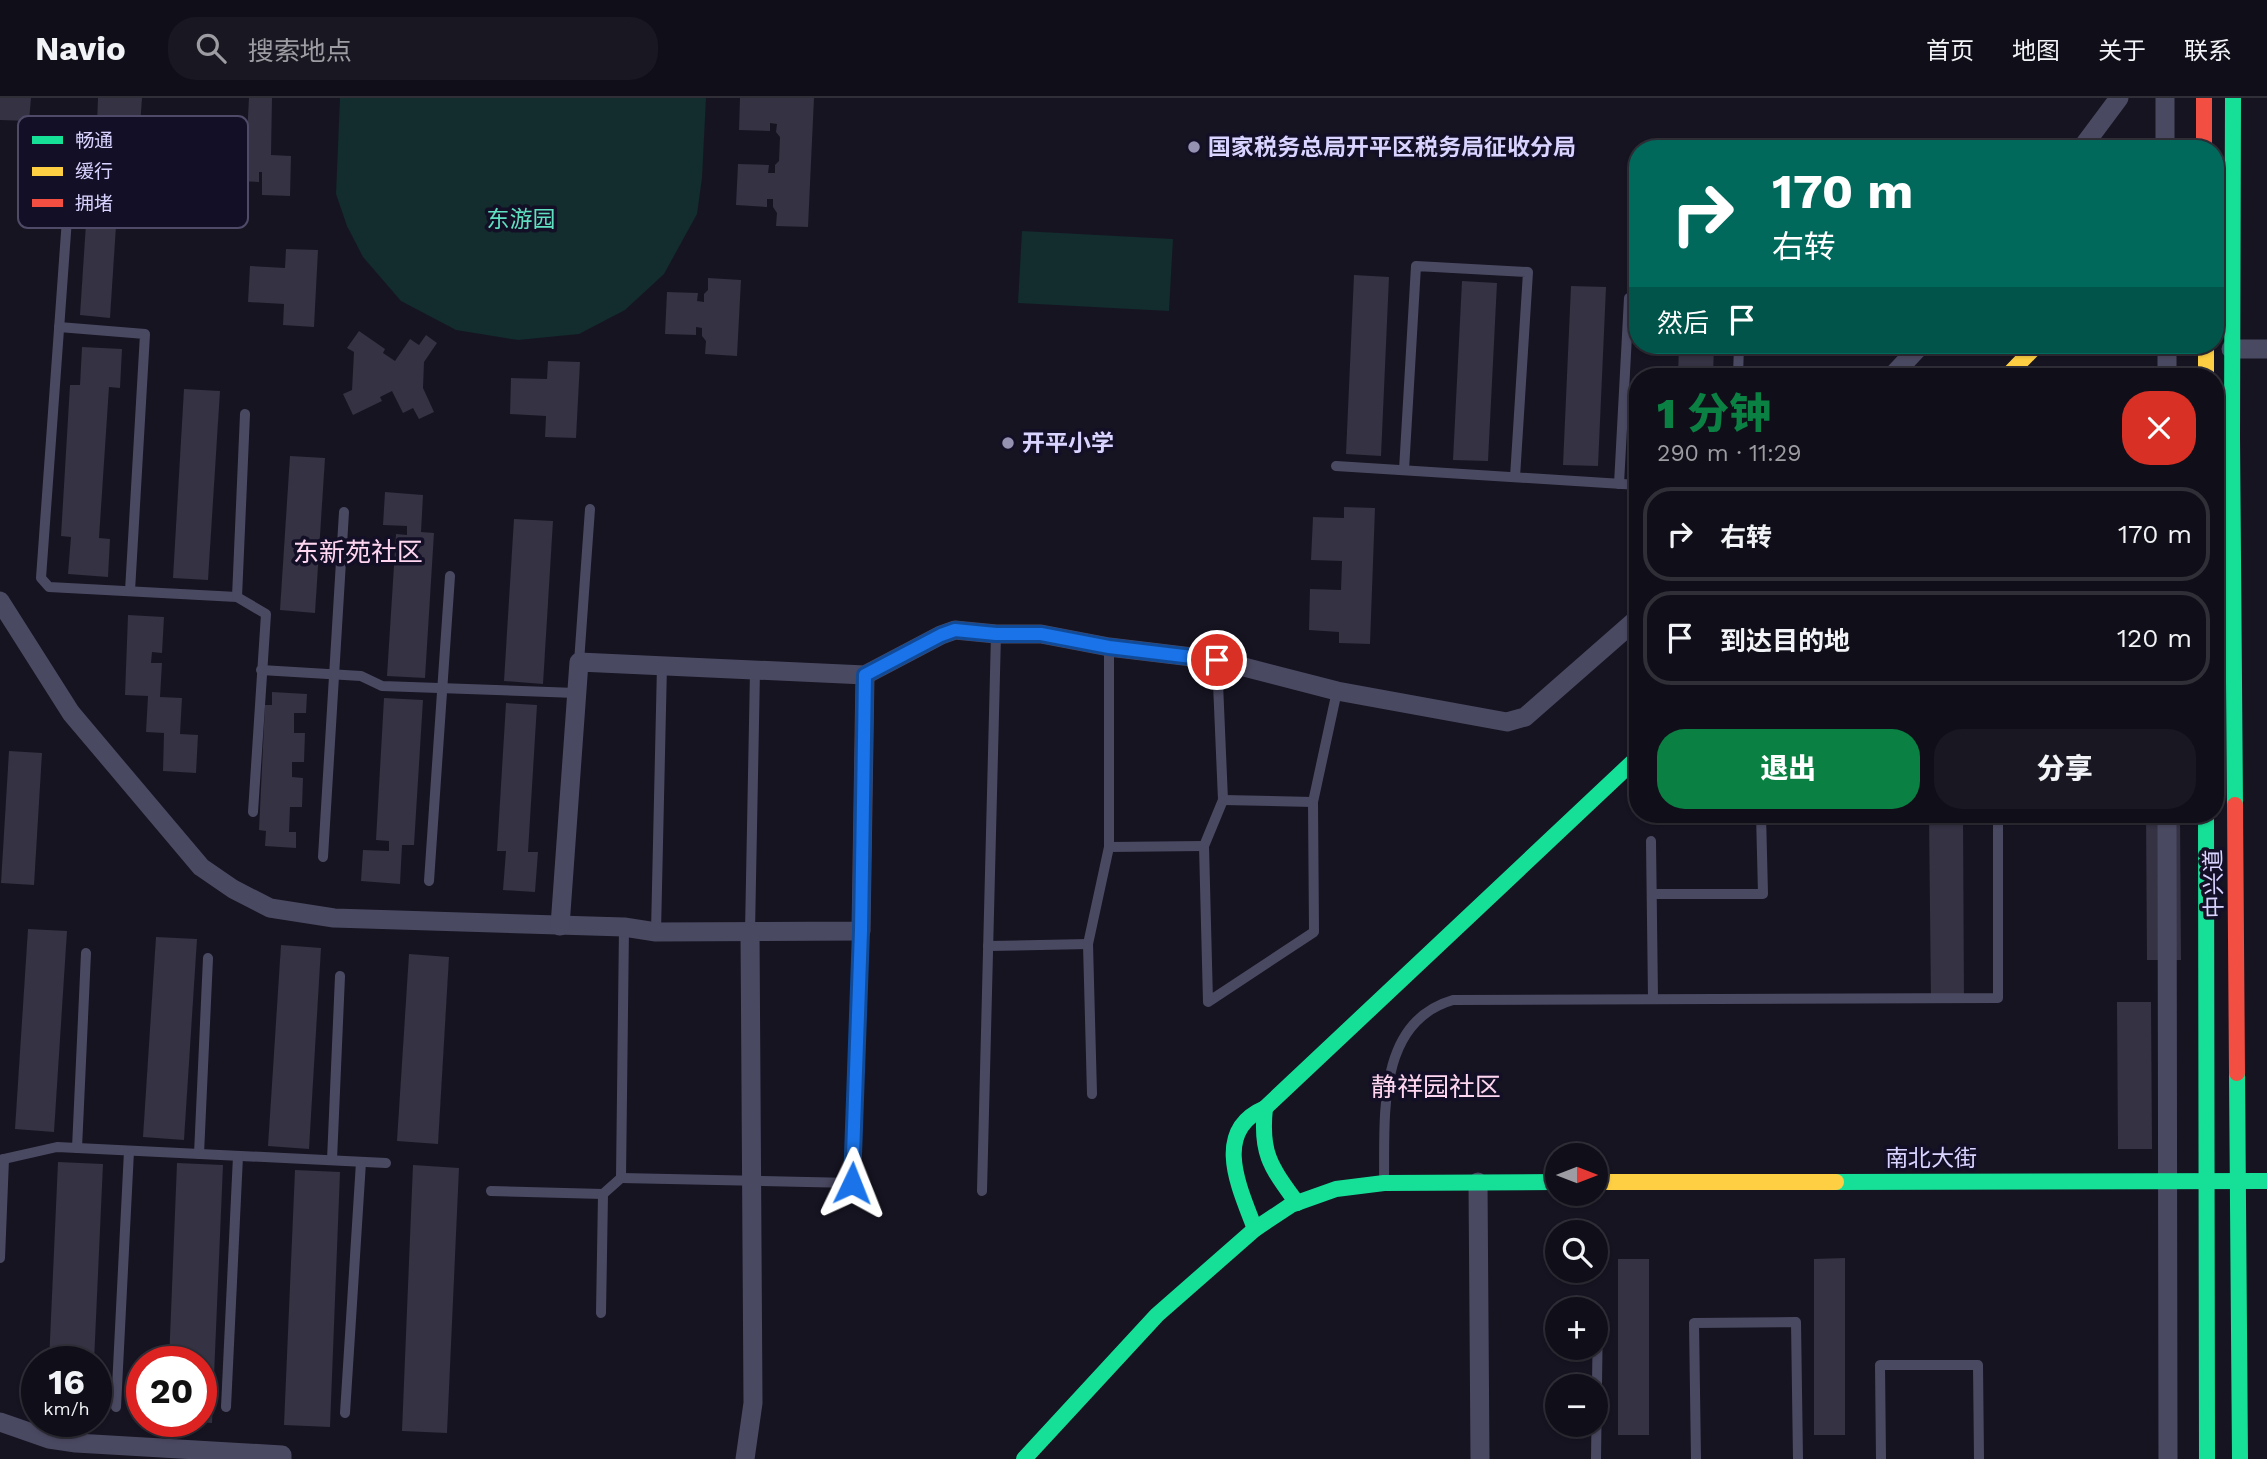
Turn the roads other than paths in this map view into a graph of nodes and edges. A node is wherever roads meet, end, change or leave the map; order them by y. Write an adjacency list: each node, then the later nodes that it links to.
1 (2119, 98): 5 (street)
2 (2165, 98): 6 (street)
3 (2204, 98): 7 (street)
4 (2233, 98): 11 (street, 中兴道)
5 (2088, 140)
6 (2165, 140)
7 (2204, 140)
8 (66, 228): 10 (lane)
9 (1629, 298): 21 (lane)
10 (59, 327): 26 (lane); 26 (lane)
11 (2231, 349): 12 (street); 80 (street, 中兴道)
12 (2267, 349)
13 (1913, 354): 15 (street)
14 (2025, 354): 16 (street)
15 (1899, 368)
16 (2014, 368)
17 (246, 414): 27 (lane)
18 (1336, 466): 19 (lane)
19 (1404, 470): 20 (lane); 20 (lane)
20 (1516, 477): 21 (lane)
21 (1619, 484): 22 (lane)
22 (1629, 485)
23 (590, 509): 33 (lane)
24 (344, 512): 37 (lane)
25 (450, 576): 39 (lane)
26 (130, 591): 27 (lane)
27 (237, 597): 35 (lane)
28 (0, 601): 56 (street)
29 (1629, 626): 40 (street)
30 (996, 634): 31 (street); 38 (street); 62 (lane)
31 (1109, 647): 32 (street); 52 (lane)
32 (1217, 660): 40 (street); 43 (lane)
33 (579, 662): 34 (street); 41 (street)
34 (662, 665): 36 (street); 59 (lane)
35 (261, 670): 37 (lane); 45 (lane)
36 (755, 670): 38 (street); 60 (lane)
37 (334, 674): 39 (lane); 53 (lane)
38 (865, 675): 58 (street)
39 (443, 688): 41 (lane); 54 (lane)
40 (1337, 691): 44 (lane)
41 (576, 694): 56 (street)
42 (1629, 765): 68 (street)
43 (1223, 800): 44 (lane); 51 (lane)
44 (1313, 802): 51 (lane)
45 (253, 812)
46 (1761, 823): 55 (lane)
47 (1997, 823): 66 (lane)
48 (2167, 823): 78 (street)
49 (2206, 823): 79 (street, 中兴道)
50 (1651, 841): 55 (lane)
51 (1204, 846): 52 (lane)
52 (1110, 847): 61 (lane)
53 (323, 857)
54 (429, 881)
55 (1652, 894): 66 (lane)
56 (560, 926): 57 (street)
57 (624, 927): 59 (street); 77 (lane)
58 (861, 931): 60 (street); 82 (lane)
59 (656, 932): 60 (street)
60 (750, 932): 82 (street)
61 (1088, 944): 62 (lane); 67 (lane)
62 (988, 946): 88 (lane)
63 (86, 953): 69 (lane)
64 (208, 958): 71 (lane)
65 (340, 976): 74 (lane)
66 (1653, 999): 83 (lane)
67 (1092, 1094)
68 (1265, 1108): 90 (street); 91 (street)
69 (77, 1148): 70 (lane); 73 (lane)
70 (128, 1151): 71 (lane); 95 (lane)
71 (199, 1154): 72 (lane)
72 (238, 1156): 74 (lane); 96 (lane)
73 (2, 1160): 92 (lane)
74 (332, 1160): 75 (lane)
75 (361, 1162): 76 (lane); 97 (lane)
76 (386, 1163)
77 (621, 1178): 82 (lane); 89 (lane)
78 (2167, 1180): 79 (street, 南北大街); 86 (street, 南北大街); 108 (street)
79 (2206, 1180): 80 (street, 南北大街); 109 (street, 中兴道)
80 (2240, 1181): 81 (street, 南北大街); 110 (street, 中兴道)
81 (2267, 1181)
82 (751, 1182): 100 (street)
83 (1384, 1182): 84 (street); 90 (street)
84 (1478, 1182): 85 (street); 102 (street)
85 (1545, 1182)
86 (1608, 1182)
87 (491, 1191): 89 (lane)
88 (982, 1191)
89 (603, 1194): 93 (lane)
90 (1297, 1203): 91 (street)
91 (1255, 1229): 101 (street)
92 (0, 1258)
93 (601, 1313)
94 (1597, 1360): 103 (lane)
95 (116, 1407)
96 (226, 1407)
97 (345, 1413)
98 (0, 1422): 99 (street)
99 (282, 1459)
100 (745, 1459)
101 (1024, 1459)
102 (1480, 1459)
103 (1596, 1459)
104 (1696, 1459): 105 (lane)
105 (1798, 1459)
106 (1881, 1459): 107 (lane)
107 (1979, 1459)
108 (2168, 1459)
109 (2207, 1459)
110 (2240, 1459)

